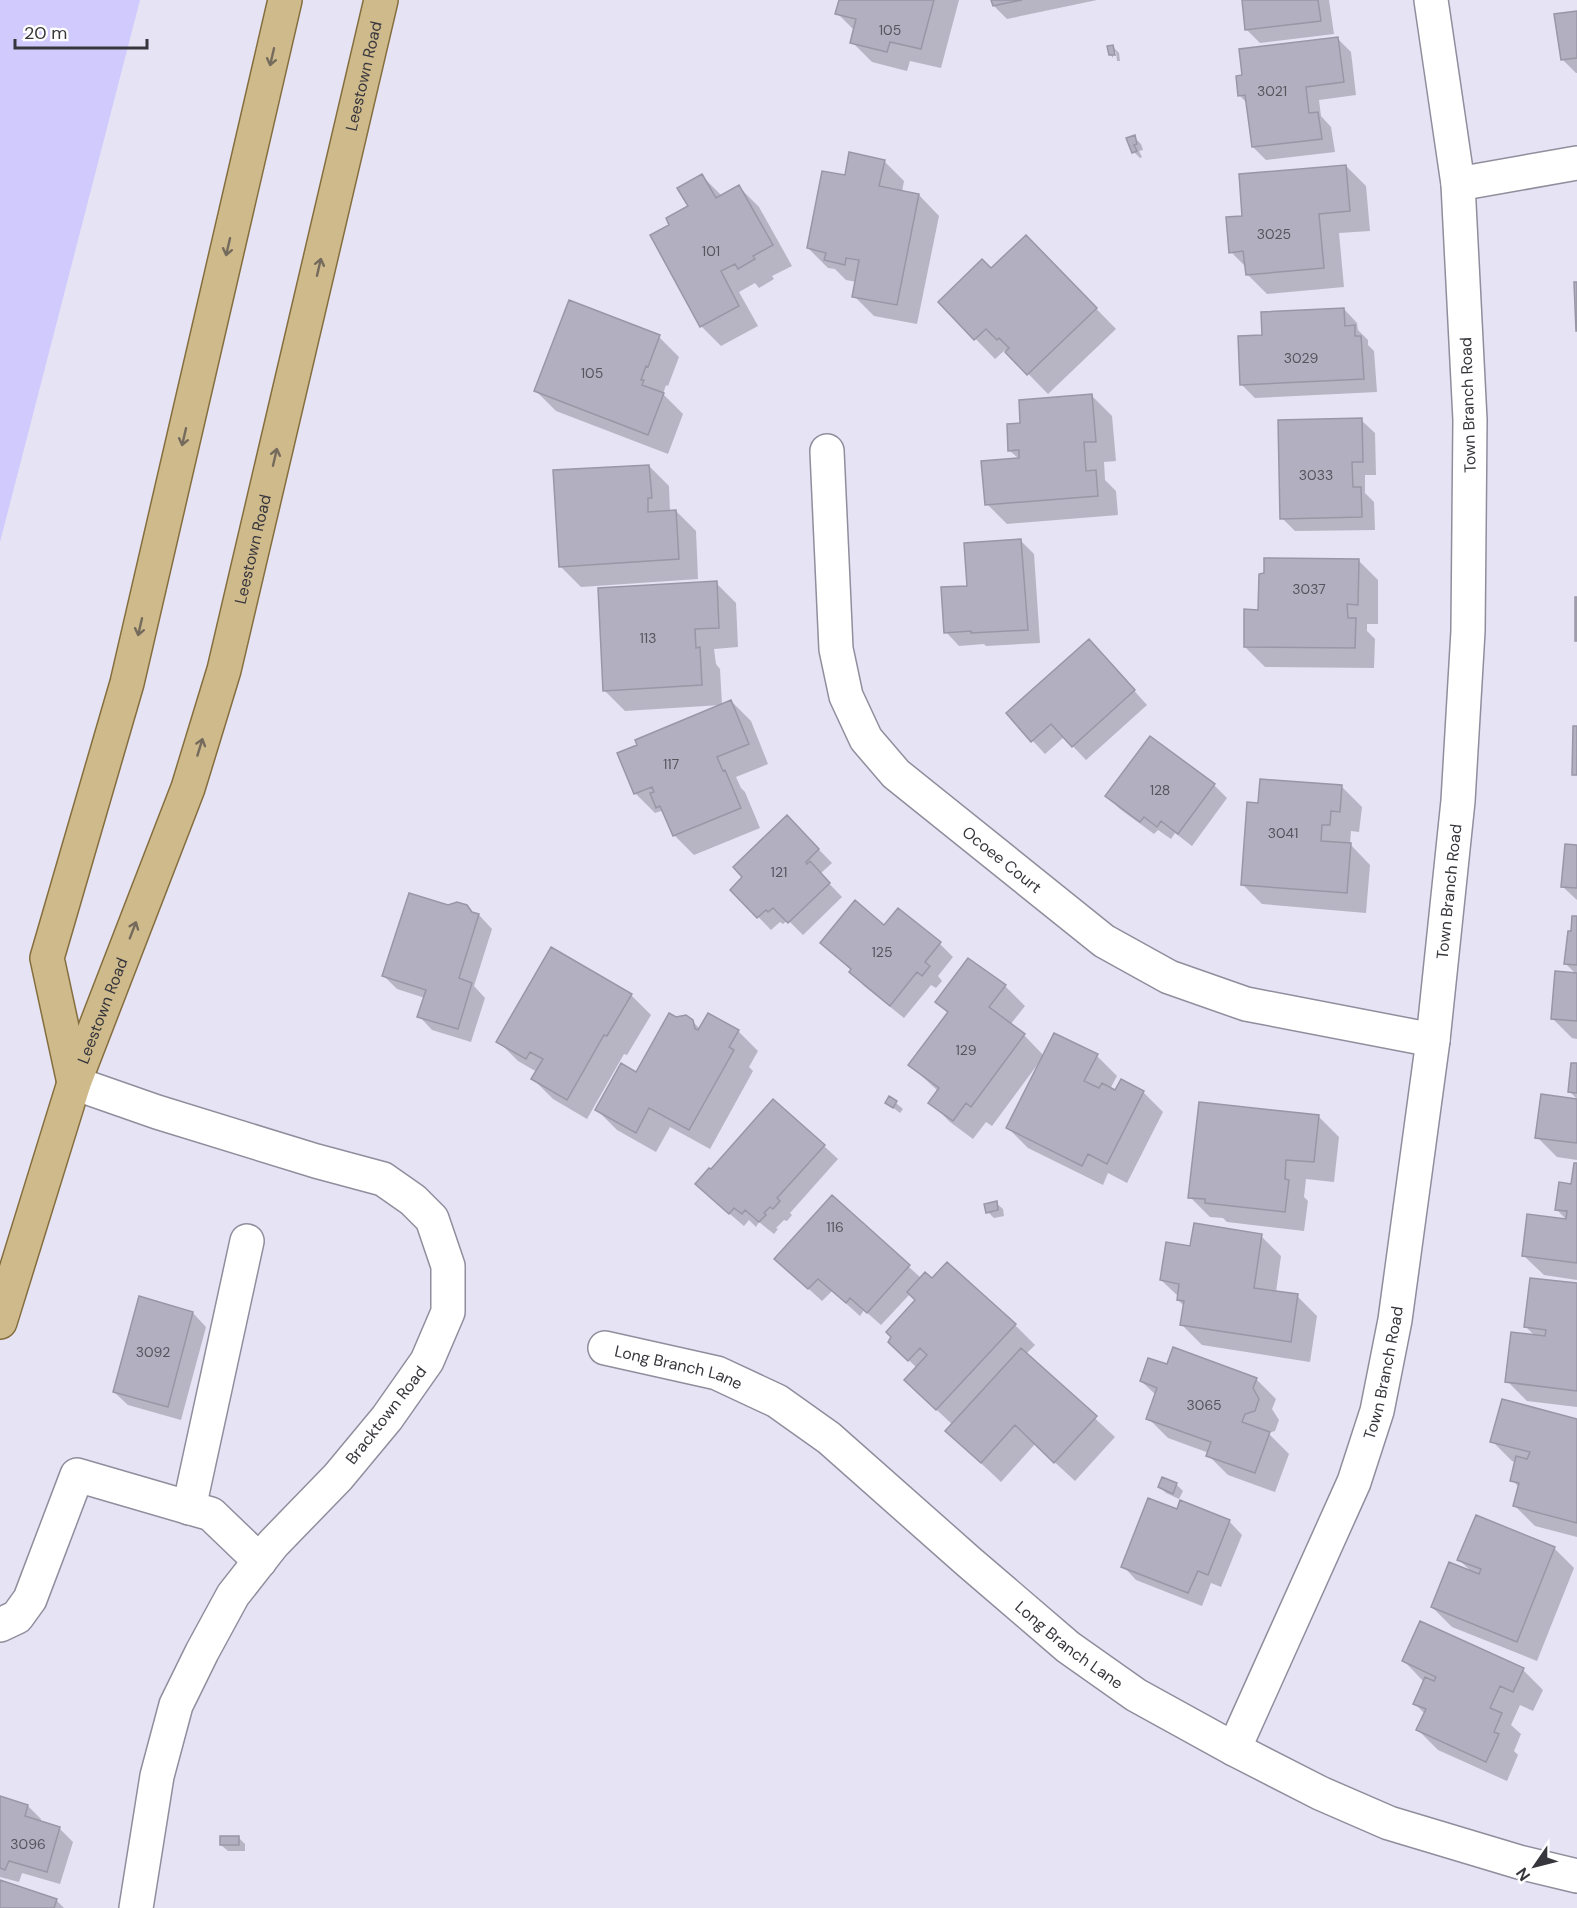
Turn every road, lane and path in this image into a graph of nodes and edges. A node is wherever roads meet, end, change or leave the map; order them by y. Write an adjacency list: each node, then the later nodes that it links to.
1 (285, 0): 8 (main road, Leestown Road, one-way to 8)
2 (381, 0): 8 (main road, Leestown Road, one-way to 2)
3 (1431, 0): 5 (street, Town Branch Road)
4 (1577, 163): 5 (street)
5 (1458, 184): 7 (street, Town Branch Road)
6 (827, 451): 7 (street, Ocoee Court)
7 (1432, 1040): 15 (street, Town Branch Road)
8 (74, 1083): 10 (main road, Leestown Road); 13 (street, Bracktown Road)
9 (247, 1240): 12 (street)
10 (0, 1322)
11 (605, 1348): 15 (street, Long Branch Lane)
12 (189, 1508): 13 (street); 14 (street)
13 (260, 1561): 17 (street, Bracktown Road)
14 (0, 1625)
15 (1234, 1749): 16 (street, Long Branch Lane)
16 (1577, 1876)
17 (135, 1908)

